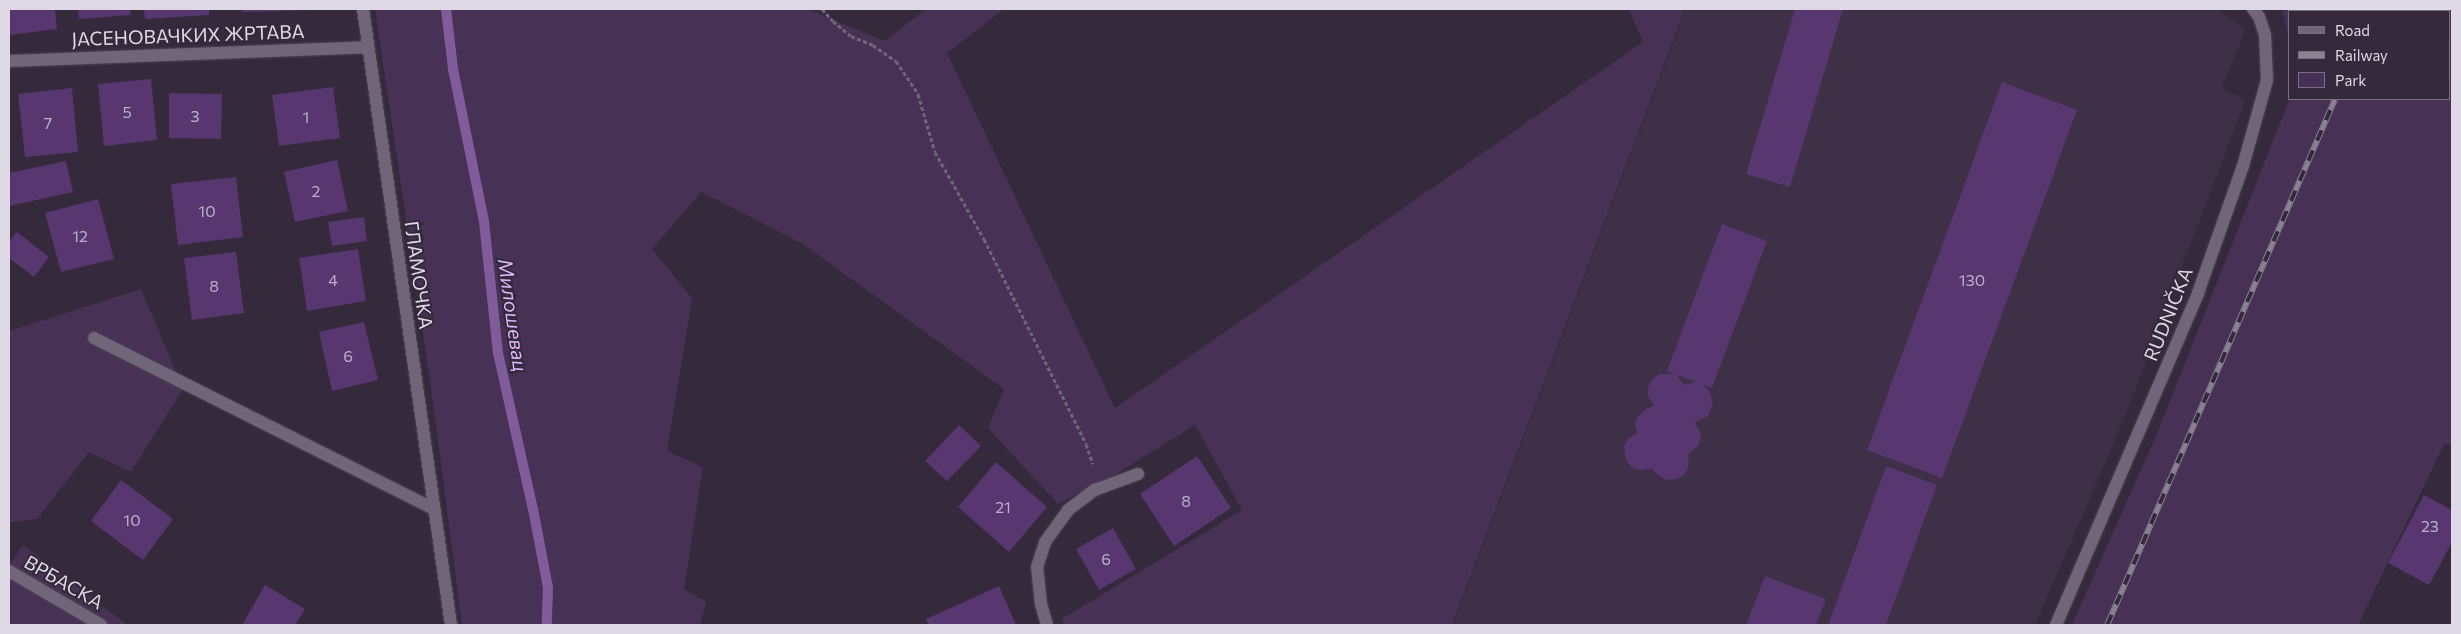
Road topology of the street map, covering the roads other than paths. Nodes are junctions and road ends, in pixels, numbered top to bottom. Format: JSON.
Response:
{"nodes":[{"id":1,"x":363,"y":9,"type":"edge"},
{"id":2,"x":2253,"y":9,"type":"edge"},
{"id":3,"x":368,"y":46,"type":"junction"},
{"id":4,"x":9,"y":62,"type":"edge"},
{"id":5,"x":94,"y":338,"type":"dead end"},
{"id":6,"x":1138,"y":474,"type":"dead end"},
{"id":7,"x":434,"y":509,"type":"junction"},
{"id":8,"x":9,"y":572,"type":"edge"},
{"id":9,"x":101,"y":625,"type":"edge"},
{"id":10,"x":451,"y":625,"type":"edge"},
{"id":11,"x":1047,"y":625,"type":"edge"},
{"id":12,"x":2056,"y":625,"type":"edge"}],
"edges":[{"from":1,"to":3,"type":"street","name":"ГЛАМОЧКА"},
{"from":2,"to":12,"type":"street","name":"RUDNIČKA"},
{"from":3,"to":4,"type":"street","name":"ЈАСЕНОВАЧКИХ ЖРТАВА"},
{"from":3,"to":7,"type":"street","name":"ГЛАМОЧКА"},
{"from":5,"to":7,"type":"street"},
{"from":6,"to":11,"type":"street"},
{"from":7,"to":10,"type":"street","name":"ГЛАМОЧКА"},
{"from":8,"to":9,"type":"street","name":"ВРБАСКА"}]}
